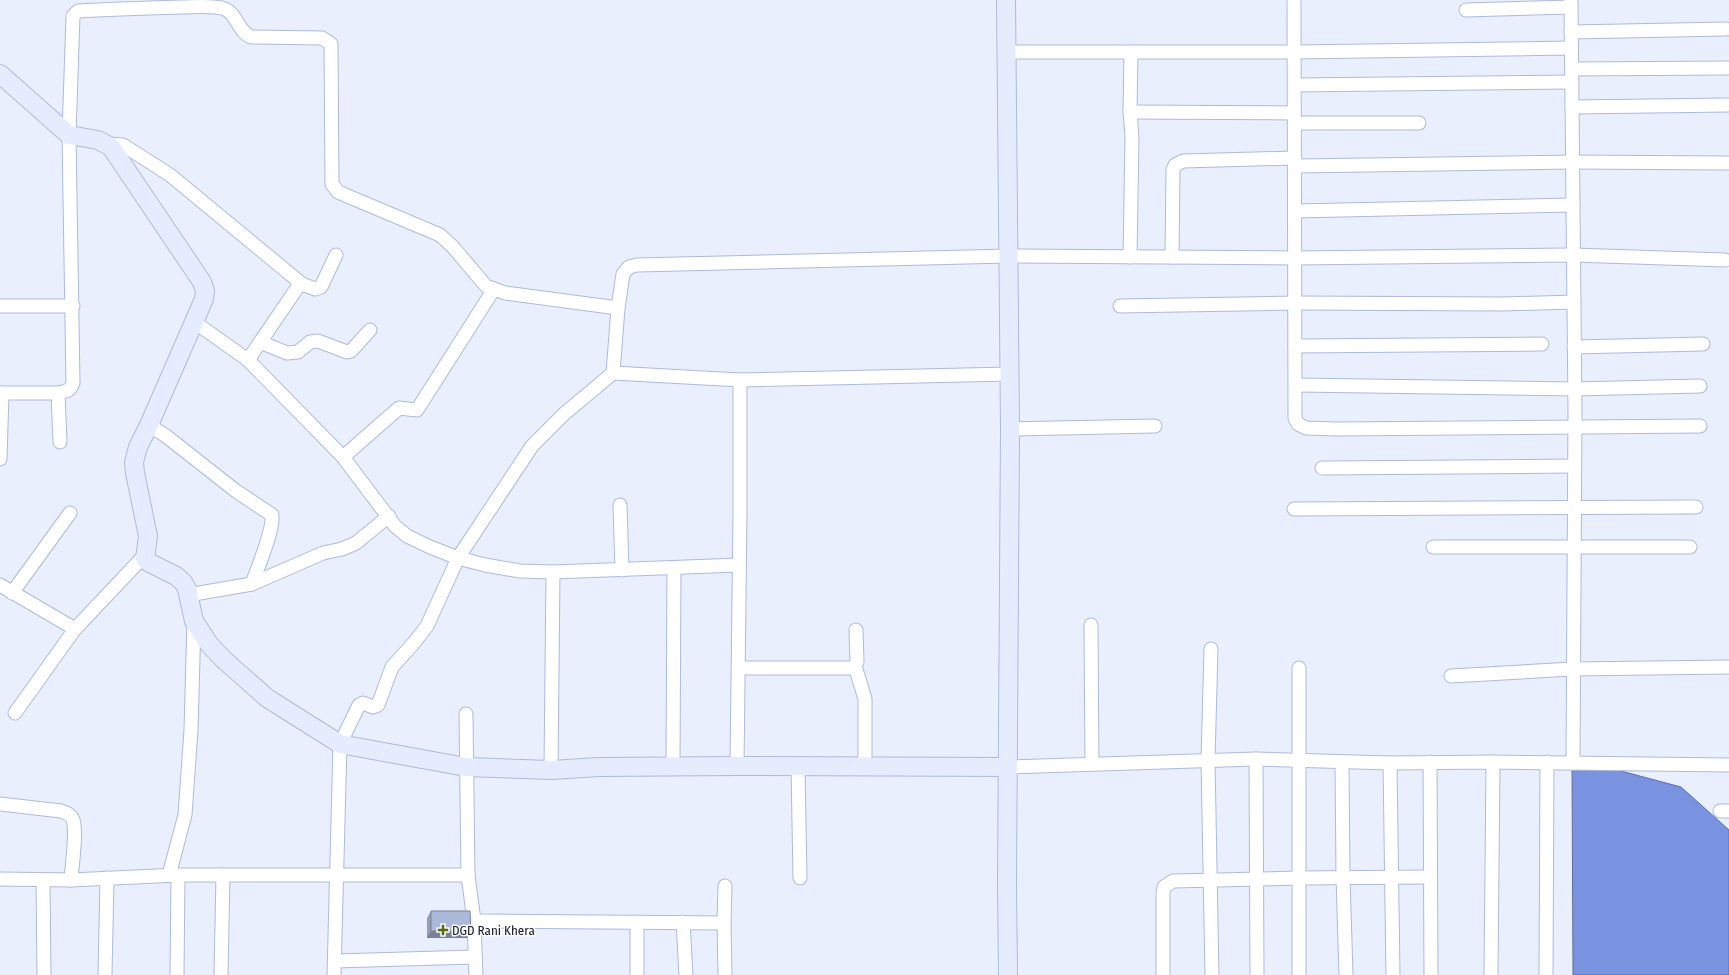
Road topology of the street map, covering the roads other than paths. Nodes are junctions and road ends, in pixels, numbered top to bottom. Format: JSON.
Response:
{"nodes":[{"id":1,"x":1006,"y":0,"type":"edge"},
{"id":2,"x":1294,"y":0,"type":"edge"},
{"id":3,"x":199,"y":4,"type":"edge"},
{"id":4,"x":1571,"y":4,"type":"edge"},
{"id":5,"x":1466,"y":10,"type":"dead end"},
{"id":6,"x":1726,"y":29,"type":"dead end"},
{"id":7,"x":1571,"y":32,"type":"junction"},
{"id":8,"x":1572,"y":48,"type":"junction"},
{"id":9,"x":1006,"y":52,"type":"junction"},
{"id":10,"x":1131,"y":52,"type":"junction"},
{"id":11,"x":1294,"y":52,"type":"junction"},
{"id":12,"x":1729,"y":68,"type":"edge"},
{"id":13,"x":0,"y":74,"type":"edge"},
{"id":14,"x":1572,"y":75,"type":"junction"},
{"id":15,"x":1295,"y":85,"type":"junction"},
{"id":16,"x":1729,"y":105,"type":"edge"},
{"id":17,"x":1572,"y":107,"type":"junction"},
{"id":18,"x":1130,"y":112,"type":"junction"},
{"id":19,"x":1295,"y":118,"type":"junction"},
{"id":20,"x":1419,"y":123,"type":"dead end"},
{"id":21,"x":69,"y":135,"type":"junction"},
{"id":22,"x":107,"y":144,"type":"junction"},
{"id":23,"x":1295,"y":162,"type":"junction"},
{"id":24,"x":1572,"y":162,"type":"junction"},
{"id":25,"x":1728,"y":163,"type":"dead end"},
{"id":26,"x":1573,"y":205,"type":"junction"},
{"id":27,"x":1296,"y":211,"type":"junction"},
{"id":28,"x":336,"y":255,"type":"dead end"},
{"id":29,"x":1573,"y":255,"type":"junction"},
{"id":30,"x":1008,"y":256,"type":"junction"},
{"id":31,"x":1130,"y":257,"type":"junction"},
{"id":32,"x":1172,"y":257,"type":"junction"},
{"id":33,"x":1295,"y":258,"type":"junction"},
{"id":34,"x":1725,"y":260,"type":"dead end"},
{"id":35,"x":302,"y":284,"type":"junction"},
{"id":36,"x":494,"y":290,"type":"junction"},
{"id":37,"x":1574,"y":302,"type":"junction"},
{"id":38,"x":1295,"y":303,"type":"junction"},
{"id":39,"x":0,"y":306,"type":"edge"},
{"id":40,"x":73,"y":306,"type":"junction"},
{"id":41,"x":1120,"y":306,"type":"dead end"},
{"id":42,"x":618,"y":308,"type":"junction"},
{"id":43,"x":193,"y":321,"type":"junction"},
{"id":44,"x":370,"y":330,"type":"dead end"},
{"id":45,"x":260,"y":342,"type":"junction"},
{"id":46,"x":1542,"y":344,"type":"dead end"},
{"id":47,"x":1703,"y":344,"type":"dead end"},
{"id":48,"x":1295,"y":346,"type":"junction"},
{"id":49,"x":1574,"y":347,"type":"junction"},
{"id":50,"x":248,"y":360,"type":"junction"},
{"id":51,"x":613,"y":373,"type":"junction"},
{"id":52,"x":1010,"y":374,"type":"junction"},
{"id":53,"x":740,"y":380,"type":"junction"},
{"id":54,"x":1296,"y":385,"type":"junction"},
{"id":55,"x":1700,"y":386,"type":"dead end"},
{"id":56,"x":1574,"y":389,"type":"junction"},
{"id":57,"x":1,"y":393,"type":"edge"},
{"id":58,"x":58,"y":393,"type":"junction"},
{"id":59,"x":149,"y":425,"type":"junction"},
{"id":60,"x":1155,"y":426,"type":"dead end"},
{"id":61,"x":1575,"y":426,"type":"junction"},
{"id":62,"x":1700,"y":426,"type":"dead end"},
{"id":63,"x":1010,"y":430,"type":"junction"},
{"id":64,"x":60,"y":442,"type":"dead end"},
{"id":65,"x":344,"y":457,"type":"junction"},
{"id":66,"x":0,"y":459,"type":"edge"},
{"id":67,"x":1574,"y":466,"type":"junction"},
{"id":68,"x":1322,"y":468,"type":"dead end"},
{"id":69,"x":620,"y":505,"type":"dead end"},
{"id":70,"x":1574,"y":507,"type":"junction"},
{"id":71,"x":1696,"y":507,"type":"dead end"},
{"id":72,"x":1294,"y":509,"type":"dead end"},
{"id":73,"x":70,"y":513,"type":"dead end"},
{"id":74,"x":389,"y":516,"type":"junction"},
{"id":75,"x":1574,"y":546,"type":"junction"},
{"id":76,"x":1433,"y":547,"type":"dead end"},
{"id":77,"x":1690,"y":547,"type":"dead end"},
{"id":78,"x":145,"y":555,"type":"junction"},
{"id":79,"x":458,"y":558,"type":"junction"},
{"id":80,"x":739,"y":565,"type":"junction"},
{"id":81,"x":674,"y":568,"type":"junction"},
{"id":82,"x":622,"y":570,"type":"junction"},
{"id":83,"x":554,"y":572,"type":"junction"},
{"id":84,"x":252,"y":584,"type":"junction"},
{"id":85,"x":0,"y":585,"type":"edge"},
{"id":86,"x":12,"y":593,"type":"junction"},
{"id":87,"x":188,"y":595,"type":"junction"},
{"id":88,"x":194,"y":622,"type":"junction"},
{"id":89,"x":1090,"y":625,"type":"dead end"},
{"id":90,"x":74,"y":629,"type":"junction"},
{"id":91,"x":856,"y":630,"type":"dead end"},
{"id":92,"x":1211,"y":649,"type":"dead end"},
{"id":93,"x":855,"y":666,"type":"junction"},
{"id":94,"x":1729,"y":667,"type":"edge"},
{"id":95,"x":739,"y":668,"type":"junction"},
{"id":96,"x":1299,"y":668,"type":"dead end"},
{"id":97,"x":1572,"y":669,"type":"junction"},
{"id":98,"x":1452,"y":676,"type":"dead end"},
{"id":99,"x":15,"y":713,"type":"dead end"},
{"id":100,"x":466,"y":714,"type":"dead end"},
{"id":101,"x":340,"y":744,"type":"junction"},
{"id":102,"x":1256,"y":759,"type":"junction"},
{"id":103,"x":1208,"y":760,"type":"junction"},
{"id":104,"x":1299,"y":761,"type":"junction"},
{"id":105,"x":1430,"y":762,"type":"junction"},
{"id":106,"x":1493,"y":762,"type":"junction"},
{"id":107,"x":1547,"y":762,"type":"junction"},
{"id":108,"x":1342,"y":763,"type":"junction"},
{"id":109,"x":1390,"y":763,"type":"junction"},
{"id":110,"x":1573,"y":763,"type":"junction"},
{"id":111,"x":1092,"y":764,"type":"junction"},
{"id":112,"x":1729,"y":765,"type":"edge"},
{"id":113,"x":737,"y":766,"type":"junction"},
{"id":114,"x":466,"y":767,"type":"junction"},
{"id":115,"x":674,"y":767,"type":"junction"},
{"id":116,"x":798,"y":767,"type":"junction"},
{"id":117,"x":865,"y":767,"type":"junction"},
{"id":118,"x":1008,"y":767,"type":"junction"},
{"id":119,"x":551,"y":770,"type":"junction"},
{"id":120,"x":0,"y":804,"type":"edge"},
{"id":121,"x":173,"y":875,"type":"junction"},
{"id":122,"x":223,"y":875,"type":"junction"},
{"id":123,"x":336,"y":875,"type":"junction"},
{"id":124,"x":468,"y":875,"type":"junction"},
{"id":125,"x":1343,"y":877,"type":"junction"},
{"id":126,"x":1430,"y":877,"type":"junction"},
{"id":127,"x":107,"y":878,"type":"junction"},
{"id":128,"x":800,"y":878,"type":"dead end"},
{"id":129,"x":1257,"y":878,"type":"junction"},
{"id":130,"x":1299,"y":878,"type":"junction"},
{"id":131,"x":1392,"y":878,"type":"junction"},
{"id":132,"x":0,"y":879,"type":"edge"},
{"id":133,"x":43,"y":880,"type":"junction"},
{"id":134,"x":71,"y":880,"type":"junction"},
{"id":135,"x":1210,"y":881,"type":"junction"},
{"id":136,"x":725,"y":886,"type":"dead end"},
{"id":137,"x":474,"y":921,"type":"junction"},
{"id":138,"x":636,"y":922,"type":"junction"},
{"id":139,"x":683,"y":922,"type":"junction"},
{"id":140,"x":724,"y":923,"type":"junction"},
{"id":141,"x":474,"y":957,"type":"junction"},
{"id":142,"x":335,"y":961,"type":"junction"},
{"id":143,"x":44,"y":975,"type":"edge"},
{"id":144,"x":105,"y":975,"type":"edge"},
{"id":145,"x":177,"y":975,"type":"edge"},
{"id":146,"x":221,"y":975,"type":"edge"},
{"id":147,"x":334,"y":975,"type":"edge"},
{"id":148,"x":476,"y":975,"type":"edge"},
{"id":149,"x":637,"y":975,"type":"edge"},
{"id":150,"x":686,"y":975,"type":"edge"},
{"id":151,"x":725,"y":975,"type":"edge"},
{"id":152,"x":1008,"y":975,"type":"edge"},
{"id":153,"x":1163,"y":975,"type":"edge"},
{"id":154,"x":1212,"y":975,"type":"edge"},
{"id":155,"x":1257,"y":975,"type":"edge"},
{"id":156,"x":1299,"y":975,"type":"edge"},
{"id":157,"x":1346,"y":975,"type":"edge"},
{"id":158,"x":1393,"y":975,"type":"edge"},
{"id":159,"x":1431,"y":975,"type":"edge"},
{"id":160,"x":1491,"y":975,"type":"edge"},
{"id":161,"x":1546,"y":975,"type":"edge"}],
"edges":[{"from":1,"to":9,"type":"street"},
{"from":2,"to":11,"type":"street"},
{"from":3,"to":21,"type":"street"},
{"from":3,"to":36,"type":"street"},
{"from":4,"to":5,"type":"street"},
{"from":4,"to":7,"type":"street"},
{"from":6,"to":7,"type":"street"},
{"from":7,"to":8,"type":"street"},
{"from":8,"to":11,"type":"street"},
{"from":8,"to":14,"type":"street"},
{"from":9,"to":10,"type":"street"},
{"from":9,"to":30,"type":"street"},
{"from":10,"to":11,"type":"street"},
{"from":10,"to":18,"type":"street"},
{"from":11,"to":15,"type":"street"},
{"from":12,"to":14,"type":"street"},
{"from":13,"to":21,"type":"street"},
{"from":14,"to":15,"type":"street"},
{"from":14,"to":17,"type":"street"},
{"from":15,"to":19,"type":"street"},
{"from":16,"to":17,"type":"street"},
{"from":17,"to":24,"type":"street"},
{"from":18,"to":19,"type":"street"},
{"from":18,"to":31,"type":"street"},
{"from":19,"to":20,"type":"street"},
{"from":19,"to":23,"type":"street"},
{"from":21,"to":22,"type":"street"},
{"from":21,"to":40,"type":"street"},
{"from":22,"to":35,"type":"street"},
{"from":22,"to":43,"type":"street"},
{"from":23,"to":24,"type":"street"},
{"from":23,"to":27,"type":"street"},
{"from":23,"to":32,"type":"street"},
{"from":24,"to":25,"type":"street"},
{"from":24,"to":26,"type":"street"},
{"from":26,"to":27,"type":"street"},
{"from":26,"to":29,"type":"street"},
{"from":27,"to":33,"type":"street"},
{"from":28,"to":35,"type":"street"},
{"from":29,"to":33,"type":"street"},
{"from":29,"to":34,"type":"street"},
{"from":29,"to":37,"type":"street"},
{"from":30,"to":31,"type":"street"},
{"from":30,"to":42,"type":"street"},
{"from":30,"to":52,"type":"street"},
{"from":31,"to":32,"type":"street"},
{"from":32,"to":33,"type":"street"},
{"from":33,"to":38,"type":"street"},
{"from":35,"to":45,"type":"street"},
{"from":36,"to":42,"type":"street"},
{"from":36,"to":65,"type":"street"},
{"from":37,"to":38,"type":"street"},
{"from":37,"to":49,"type":"street"},
{"from":38,"to":41,"type":"street"},
{"from":38,"to":48,"type":"street"},
{"from":39,"to":40,"type":"street"},
{"from":40,"to":58,"type":"street"},
{"from":42,"to":51,"type":"street"},
{"from":43,"to":50,"type":"street"},
{"from":43,"to":59,"type":"street"},
{"from":44,"to":45,"type":"street"},
{"from":45,"to":50,"type":"street"},
{"from":46,"to":48,"type":"street"},
{"from":47,"to":49,"type":"street"},
{"from":48,"to":54,"type":"street"},
{"from":49,"to":56,"type":"street"},
{"from":50,"to":65,"type":"street"},
{"from":51,"to":53,"type":"street"},
{"from":51,"to":79,"type":"street"},
{"from":52,"to":53,"type":"street"},
{"from":52,"to":63,"type":"street"},
{"from":53,"to":80,"type":"street"},
{"from":54,"to":56,"type":"street"},
{"from":54,"to":61,"type":"street"},
{"from":55,"to":56,"type":"street"},
{"from":56,"to":61,"type":"street"},
{"from":57,"to":58,"type":"street"},
{"from":57,"to":66,"type":"street"},
{"from":58,"to":64,"type":"street"},
{"from":59,"to":78,"type":"street"},
{"from":59,"to":84,"type":"street"},
{"from":60,"to":63,"type":"street"},
{"from":61,"to":62,"type":"street"},
{"from":61,"to":67,"type":"street"},
{"from":63,"to":118,"type":"street"},
{"from":65,"to":74,"type":"street"},
{"from":67,"to":68,"type":"street"},
{"from":67,"to":70,"type":"street"},
{"from":69,"to":82,"type":"street"},
{"from":70,"to":71,"type":"street"},
{"from":70,"to":72,"type":"street"},
{"from":70,"to":75,"type":"street"},
{"from":73,"to":86,"type":"street"},
{"from":74,"to":79,"type":"street"},
{"from":74,"to":84,"type":"street"},
{"from":75,"to":76,"type":"street"},
{"from":75,"to":77,"type":"street"},
{"from":75,"to":97,"type":"street"},
{"from":78,"to":87,"type":"street"},
{"from":78,"to":90,"type":"street"},
{"from":79,"to":83,"type":"street"},
{"from":79,"to":101,"type":"street"},
{"from":80,"to":81,"type":"street"},
{"from":80,"to":95,"type":"street"},
{"from":81,"to":82,"type":"street"},
{"from":81,"to":115,"type":"street"},
{"from":82,"to":83,"type":"street"},
{"from":83,"to":119,"type":"street"},
{"from":84,"to":87,"type":"street"},
{"from":85,"to":86,"type":"street"},
{"from":86,"to":90,"type":"street"},
{"from":87,"to":88,"type":"street"},
{"from":88,"to":101,"type":"street"},
{"from":88,"to":121,"type":"street"},
{"from":89,"to":111,"type":"street"},
{"from":90,"to":99,"type":"street"},
{"from":91,"to":93,"type":"street"},
{"from":92,"to":103,"type":"street"},
{"from":93,"to":95,"type":"street"},
{"from":93,"to":117,"type":"street"},
{"from":94,"to":97,"type":"street"},
{"from":95,"to":113,"type":"street"},
{"from":96,"to":104,"type":"street"},
{"from":97,"to":98,"type":"street"},
{"from":97,"to":110,"type":"street"},
{"from":100,"to":114,"type":"street"},
{"from":101,"to":114,"type":"street"},
{"from":101,"to":123,"type":"street"},
{"from":102,"to":103,"type":"street"},
{"from":102,"to":104,"type":"street"},
{"from":102,"to":129,"type":"street"},
{"from":103,"to":111,"type":"street"},
{"from":103,"to":135,"type":"street"},
{"from":104,"to":108,"type":"street"},
{"from":104,"to":130,"type":"street"},
{"from":105,"to":106,"type":"street"},
{"from":105,"to":109,"type":"street"},
{"from":105,"to":126,"type":"street"},
{"from":106,"to":107,"type":"street"},
{"from":106,"to":160,"type":"street"},
{"from":107,"to":110,"type":"street"},
{"from":107,"to":161,"type":"street"},
{"from":108,"to":109,"type":"street"},
{"from":108,"to":125,"type":"street"},
{"from":109,"to":131,"type":"street"},
{"from":110,"to":112,"type":"street"},
{"from":111,"to":118,"type":"street"},
{"from":113,"to":115,"type":"street"},
{"from":113,"to":116,"type":"street"},
{"from":114,"to":119,"type":"street"},
{"from":114,"to":124,"type":"street"},
{"from":115,"to":119,"type":"street"},
{"from":116,"to":117,"type":"street"},
{"from":116,"to":128,"type":"street"},
{"from":117,"to":118,"type":"street"},
{"from":118,"to":152,"type":"street"},
{"from":120,"to":134,"type":"street"},
{"from":121,"to":122,"type":"street"},
{"from":121,"to":127,"type":"street"},
{"from":121,"to":145,"type":"street"},
{"from":122,"to":123,"type":"street"},
{"from":122,"to":146,"type":"street"},
{"from":123,"to":124,"type":"street"},
{"from":123,"to":142,"type":"street"},
{"from":124,"to":137,"type":"street"},
{"from":125,"to":130,"type":"street"},
{"from":125,"to":131,"type":"street"},
{"from":125,"to":157,"type":"street"},
{"from":126,"to":131,"type":"street"},
{"from":126,"to":159,"type":"street"},
{"from":127,"to":134,"type":"street"},
{"from":127,"to":144,"type":"street"},
{"from":129,"to":130,"type":"street"},
{"from":129,"to":135,"type":"street"},
{"from":129,"to":155,"type":"street"},
{"from":130,"to":156,"type":"street"},
{"from":131,"to":158,"type":"street"},
{"from":132,"to":133,"type":"street"},
{"from":133,"to":134,"type":"street"},
{"from":133,"to":143,"type":"street"},
{"from":135,"to":153,"type":"street"},
{"from":135,"to":154,"type":"street"},
{"from":136,"to":140,"type":"street"},
{"from":137,"to":138,"type":"street"},
{"from":137,"to":141,"type":"street"},
{"from":138,"to":139,"type":"street"},
{"from":138,"to":149,"type":"street"},
{"from":139,"to":140,"type":"street"},
{"from":139,"to":150,"type":"street"},
{"from":140,"to":151,"type":"street"},
{"from":141,"to":142,"type":"street"},
{"from":141,"to":148,"type":"street"},
{"from":142,"to":147,"type":"street"}]}
